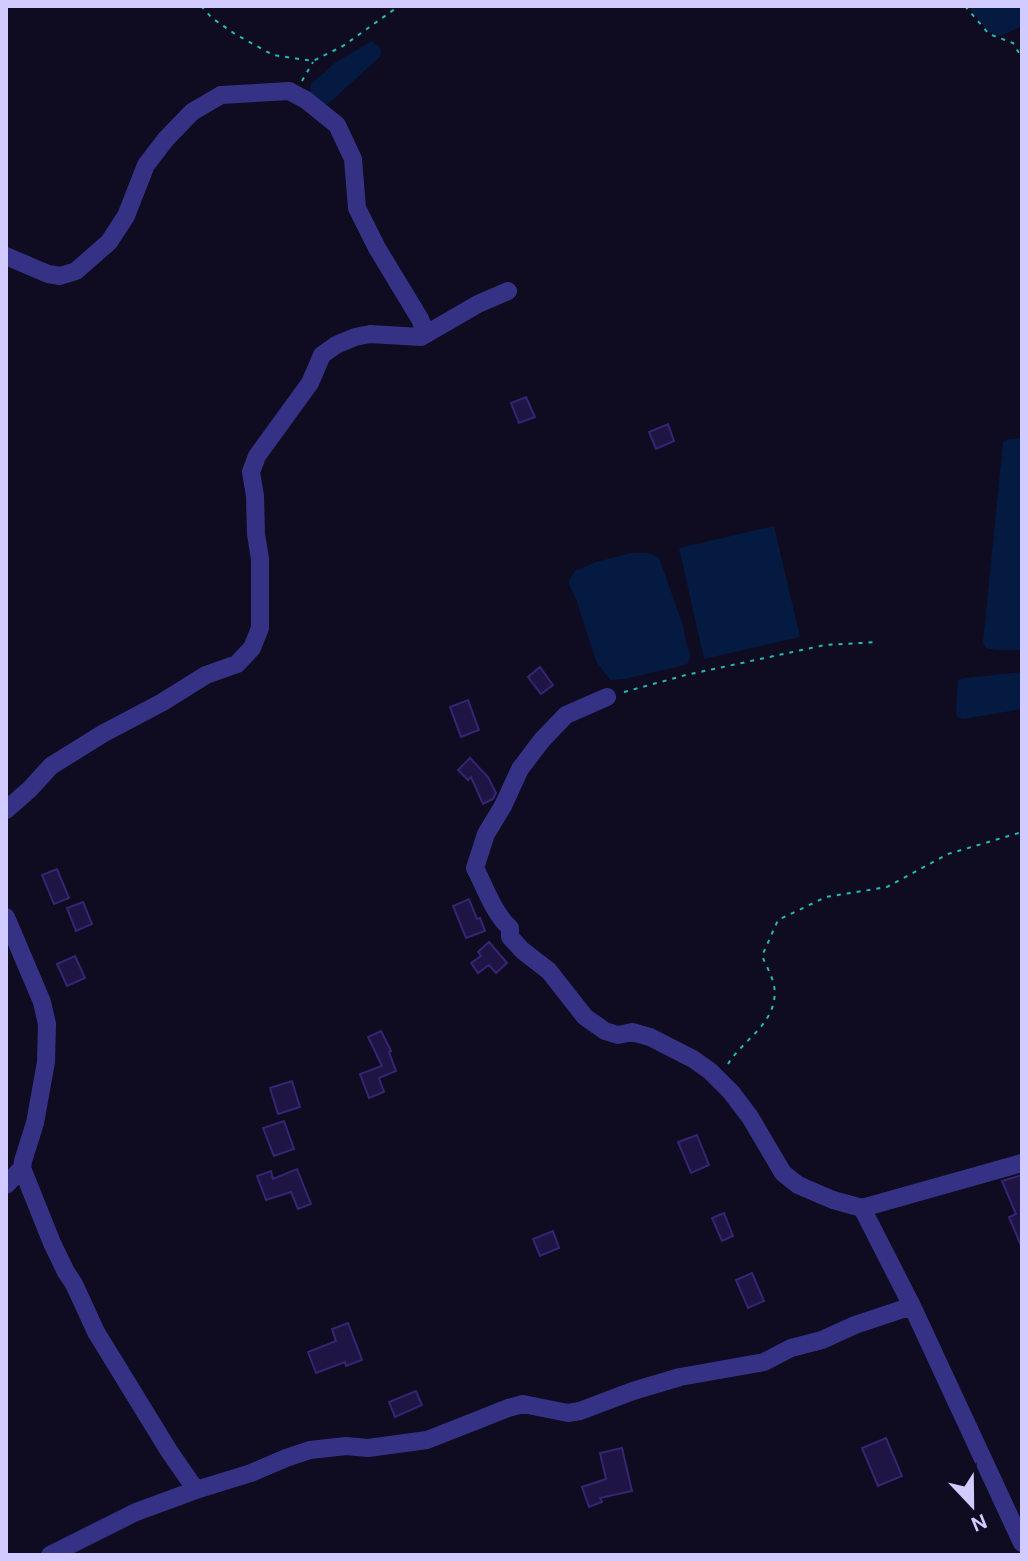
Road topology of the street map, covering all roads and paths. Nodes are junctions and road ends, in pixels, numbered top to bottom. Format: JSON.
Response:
{"nodes":[{"id":1,"x":201,"y":6,"type":"edge"},
{"id":2,"x":399,"y":6,"type":"edge"},
{"id":3,"x":965,"y":6,"type":"edge"},
{"id":4,"x":1022,"y":58,"type":"edge"},
{"id":5,"x":313,"y":61,"type":"junction"},
{"id":6,"x":289,"y":91,"type":"junction"},
{"id":7,"x":6,"y":256,"type":"edge"},
{"id":8,"x":508,"y":291,"type":"dead end"},
{"id":9,"x":426,"y":334,"type":"junction"},
{"id":10,"x":878,"y":642,"type":"dead end"},
{"id":11,"x":607,"y":697,"type":"joint"},
{"id":12,"x":6,"y":810,"type":"edge"},
{"id":13,"x":1022,"y":832,"type":"edge"},
{"id":14,"x":6,"y":917,"type":"edge"},
{"id":15,"x":719,"y":1079,"type":"junction"},
{"id":16,"x":1022,"y":1163,"type":"edge"},
{"id":17,"x":22,"y":1168,"type":"junction"},
{"id":18,"x":6,"y":1185,"type":"edge"},
{"id":19,"x":862,"y":1208,"type":"junction"},
{"id":20,"x":912,"y":1306,"type":"junction"},
{"id":21,"x":196,"y":1490,"type":"junction"},
{"id":22,"x":1022,"y":1543,"type":"edge"},
{"id":23,"x":50,"y":1555,"type":"edge"}],
"edges":[{"from":1,"to":5,"type":"path"},
{"from":2,"to":5,"type":"path"},
{"from":3,"to":4,"type":"path"},
{"from":5,"to":6,"type":"path"},
{"from":6,"to":7,"type":"street"},
{"from":6,"to":9,"type":"street"},
{"from":8,"to":9,"type":"street"},
{"from":9,"to":12,"type":"street"},
{"from":10,"to":11,"type":"path"},
{"from":11,"to":15,"type":"street"},
{"from":13,"to":15,"type":"path"},
{"from":14,"to":17,"type":"street"},
{"from":15,"to":19,"type":"street"},
{"from":16,"to":19,"type":"street"},
{"from":17,"to":18,"type":"street"},
{"from":17,"to":21,"type":"street"},
{"from":19,"to":20,"type":"street"},
{"from":20,"to":21,"type":"street"},
{"from":20,"to":22,"type":"street"},
{"from":21,"to":23,"type":"street"}]}
